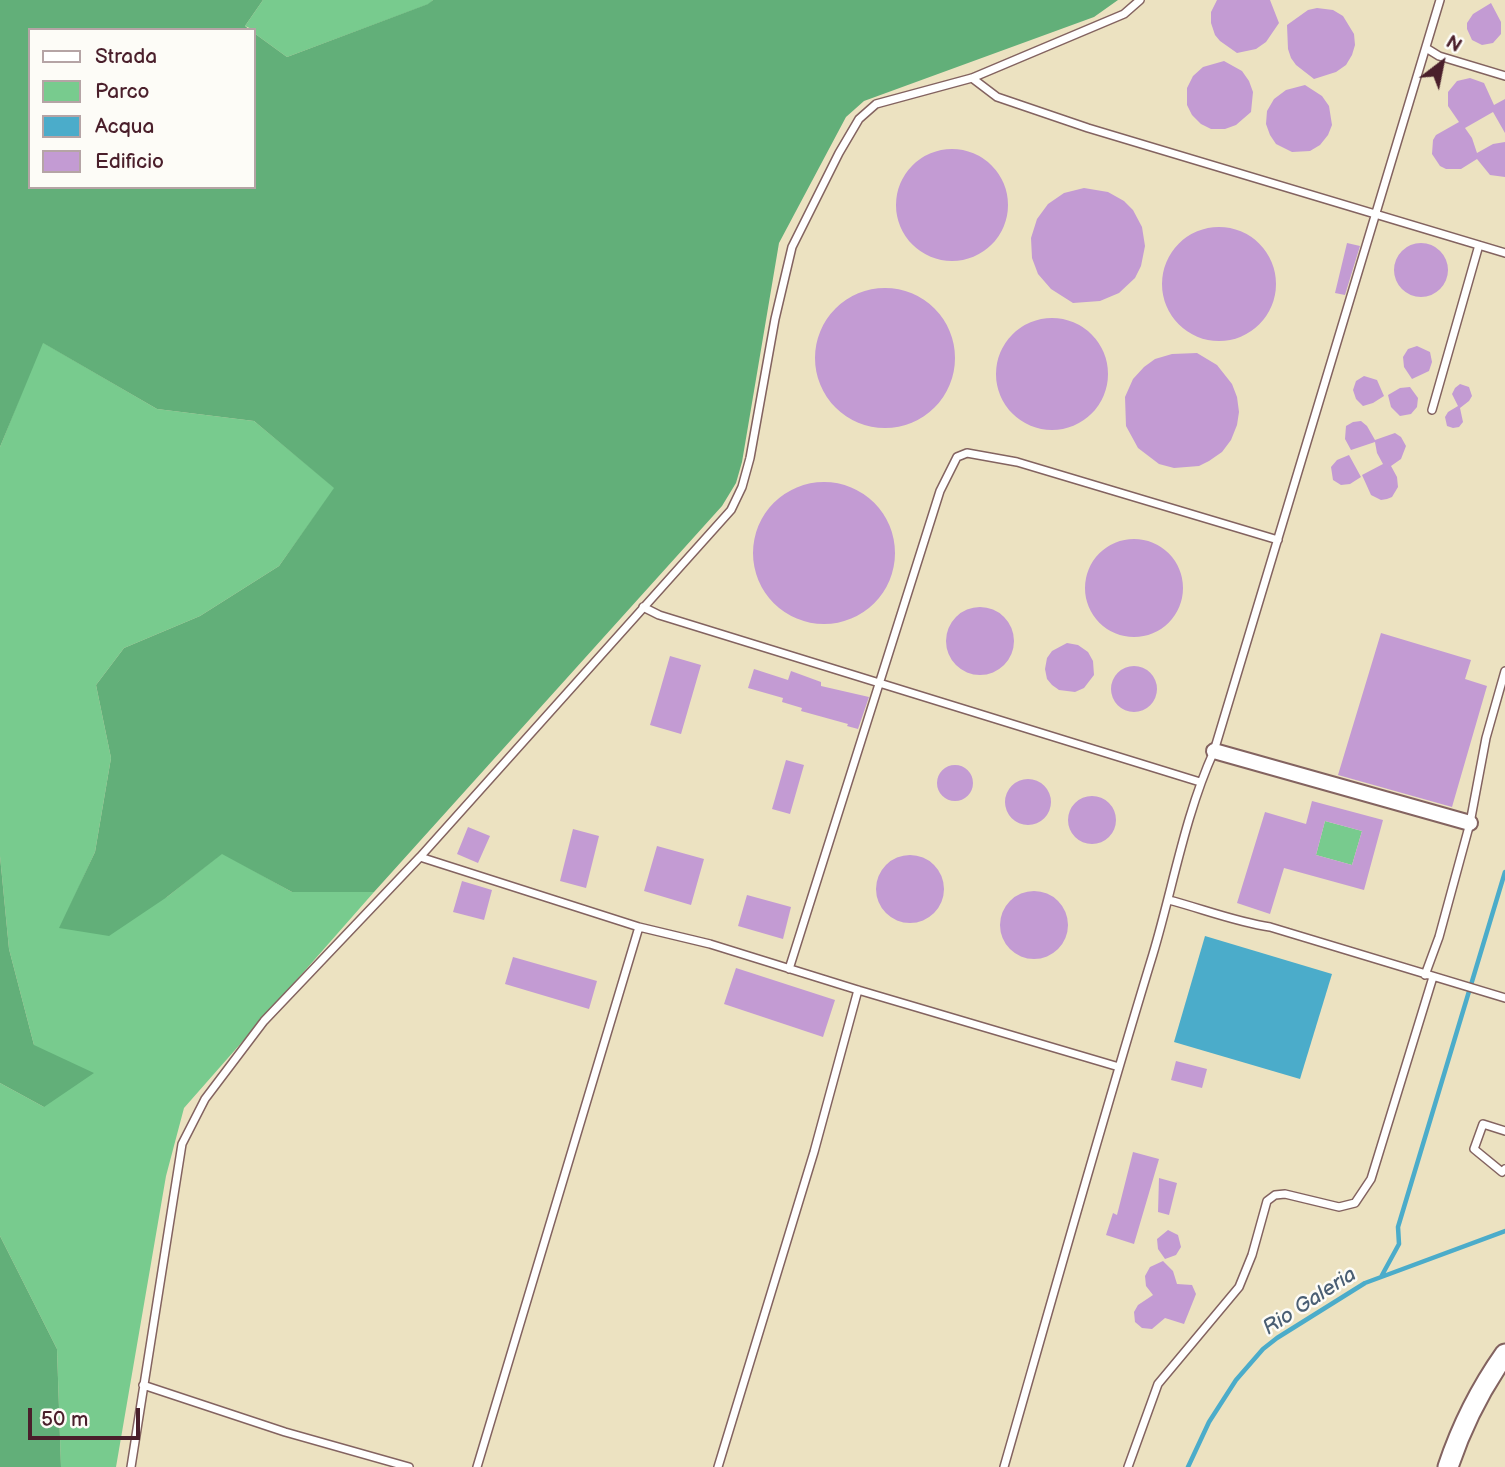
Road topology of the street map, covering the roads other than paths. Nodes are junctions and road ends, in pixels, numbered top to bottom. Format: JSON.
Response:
{"nodes":[{"id":1,"x":1140,"y":0,"type":"edge"},
{"id":2,"x":1440,"y":0,"type":"edge"},
{"id":3,"x":1426,"y":48,"type":"junction"},
{"id":4,"x":1505,"y":76,"type":"edge"},
{"id":5,"x":972,"y":78,"type":"junction"},
{"id":6,"x":1375,"y":213,"type":"junction"},
{"id":7,"x":1479,"y":245,"type":"junction"},
{"id":8,"x":1505,"y":253,"type":"edge"},
{"id":9,"x":1432,"y":410,"type":"dead end"},
{"id":10,"x":1278,"y":540,"type":"junction"},
{"id":11,"x":643,"y":607,"type":"junction"},
{"id":12,"x":1505,"y":671,"type":"edge"},
{"id":13,"x":880,"y":685,"type":"junction"},
{"id":14,"x":1214,"y":751,"type":"junction"},
{"id":15,"x":1200,"y":782,"type":"junction"},
{"id":16,"x":1469,"y":823,"type":"junction"},
{"id":17,"x":420,"y":857,"type":"junction"},
{"id":18,"x":1169,"y":900,"type":"junction"},
{"id":19,"x":639,"y":927,"type":"junction"},
{"id":20,"x":789,"y":969,"type":"junction"},
{"id":21,"x":1429,"y":976,"type":"junction"},
{"id":22,"x":858,"y":990,"type":"junction"},
{"id":23,"x":1505,"y":999,"type":"edge"},
{"id":24,"x":1119,"y":1067,"type":"junction"},
{"id":25,"x":1505,"y":1131,"type":"edge"},
{"id":26,"x":1505,"y":1169,"type":"edge"},
{"id":27,"x":1505,"y":1354,"type":"edge"},
{"id":28,"x":143,"y":1385,"type":"junction"},
{"id":29,"x":131,"y":1467,"type":"edge"},
{"id":30,"x":409,"y":1467,"type":"edge"},
{"id":31,"x":477,"y":1467,"type":"edge"},
{"id":32,"x":718,"y":1467,"type":"edge"},
{"id":33,"x":1004,"y":1467,"type":"edge"},
{"id":34,"x":1128,"y":1467,"type":"edge"},
{"id":35,"x":1448,"y":1467,"type":"edge"}],
"edges":[{"from":1,"to":5,"type":"lane"},
{"from":2,"to":3,"type":"lane"},
{"from":3,"to":4,"type":"lane"},
{"from":3,"to":6,"type":"lane"},
{"from":5,"to":6,"type":"lane"},
{"from":5,"to":11,"type":"lane"},
{"from":6,"to":7,"type":"lane"},
{"from":6,"to":10,"type":"lane"},
{"from":7,"to":8,"type":"lane"},
{"from":7,"to":9,"type":"lane"},
{"from":10,"to":13,"type":"lane"},
{"from":10,"to":14,"type":"lane"},
{"from":11,"to":13,"type":"lane"},
{"from":11,"to":17,"type":"lane"},
{"from":12,"to":16,"type":"lane"},
{"from":13,"to":15,"type":"lane"},
{"from":13,"to":20,"type":"lane"},
{"from":14,"to":15,"type":"lane"},
{"from":14,"to":16,"type":"street"},
{"from":15,"to":18,"type":"lane"},
{"from":16,"to":21,"type":"lane"},
{"from":17,"to":19,"type":"lane"},
{"from":17,"to":28,"type":"lane"},
{"from":18,"to":21,"type":"lane"},
{"from":18,"to":24,"type":"lane"},
{"from":19,"to":20,"type":"lane"},
{"from":19,"to":31,"type":"lane"},
{"from":20,"to":22,"type":"lane"},
{"from":21,"to":23,"type":"lane"},
{"from":21,"to":34,"type":"lane"},
{"from":22,"to":24,"type":"lane"},
{"from":22,"to":32,"type":"lane"},
{"from":24,"to":33,"type":"lane"},
{"from":25,"to":26,"type":"lane"},
{"from":27,"to":35,"type":"main road"},
{"from":28,"to":29,"type":"lane"},
{"from":28,"to":30,"type":"lane"}]}
